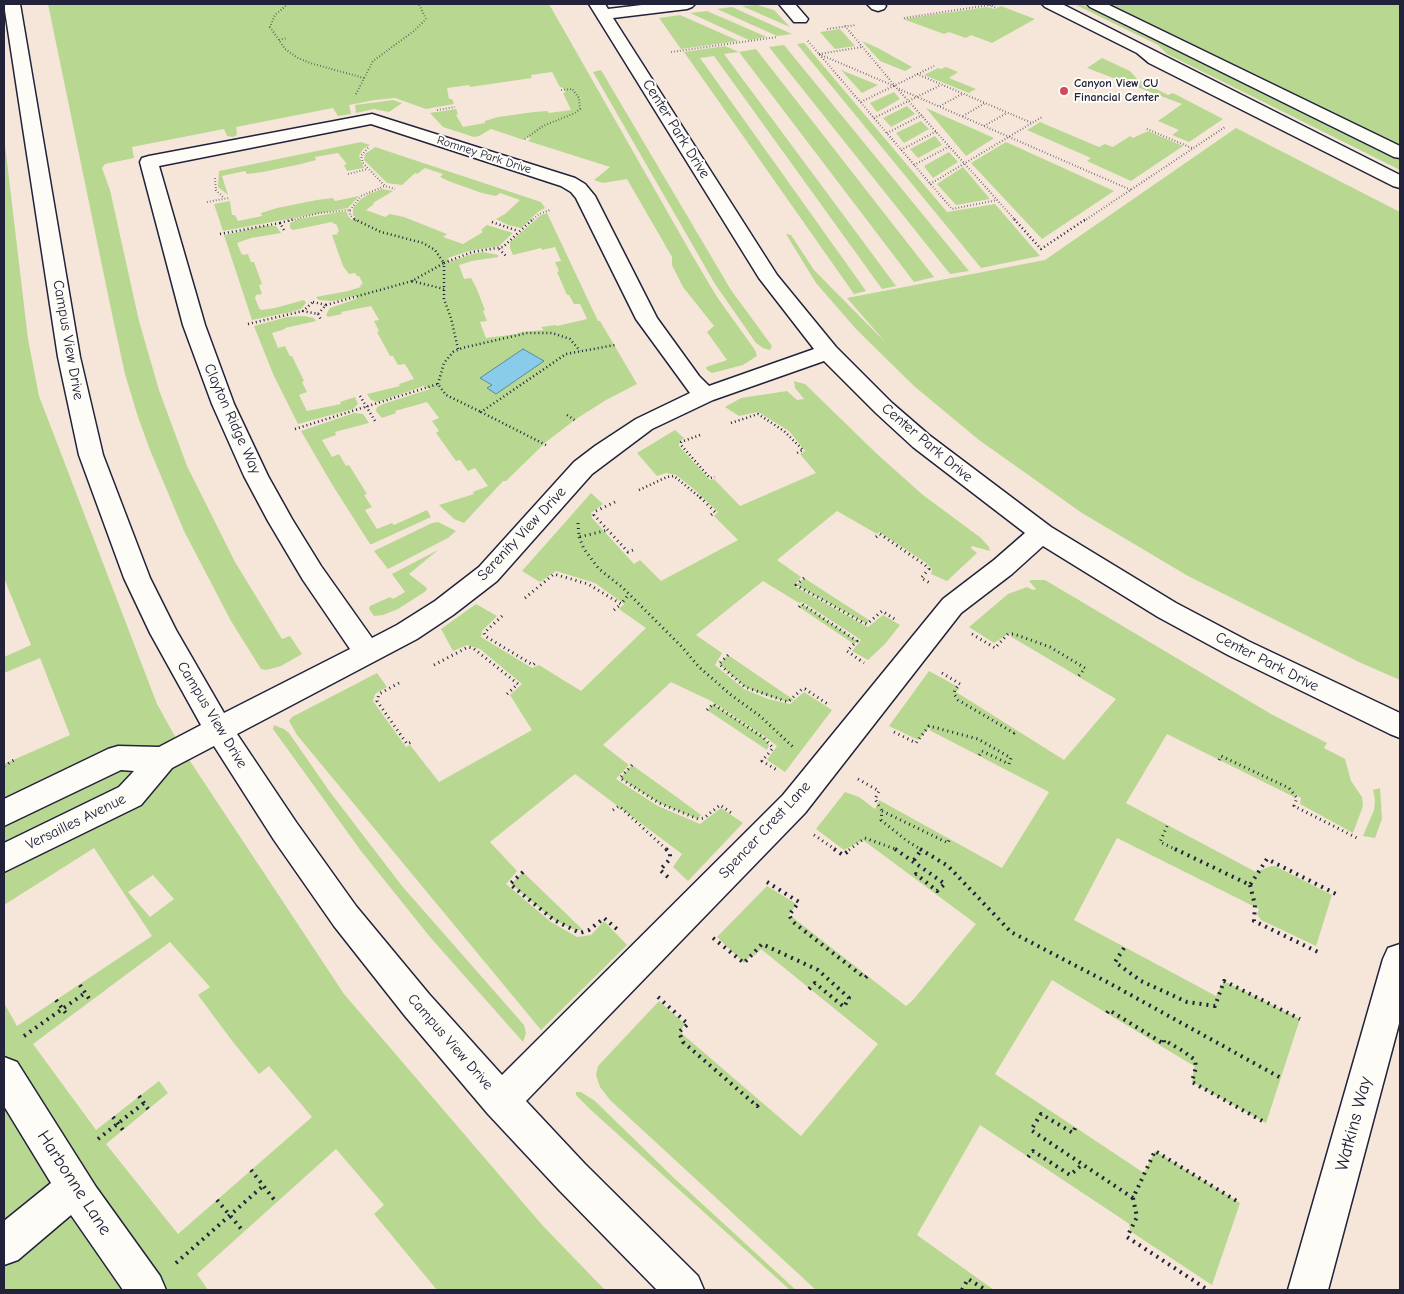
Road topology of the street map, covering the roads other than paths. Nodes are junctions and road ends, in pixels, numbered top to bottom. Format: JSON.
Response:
{"nodes":[{"id":1,"x":12,"y":4,"type":"edge"},
{"id":2,"x":687,"y":4,"type":"edge"},
{"id":3,"x":787,"y":4,"type":"edge"},
{"id":4,"x":1050,"y":4,"type":"edge"},
{"id":5,"x":1095,"y":4,"type":"edge"},
{"id":6,"x":4,"y":5,"type":"edge"},
{"id":7,"x":600,"y":9,"type":"edge"},
{"id":8,"x":800,"y":19,"type":"dead end"},
{"id":9,"x":1400,"y":152,"type":"edge"},
{"id":10,"x":149,"y":162,"type":"joint"},
{"id":11,"x":1400,"y":182,"type":"edge"},
{"id":12,"x":828,"y":352,"type":"junction"},
{"id":13,"x":705,"y":396,"type":"junction"},
{"id":14,"x":1042,"y":532,"type":"junction"},
{"id":15,"x":367,"y":652,"type":"junction"},
{"id":16,"x":1400,"y":726,"type":"edge"},
{"id":17,"x":219,"y":730,"type":"junction"},
{"id":18,"x":162,"y":759,"type":"junction"},
{"id":19,"x":39,"y":796,"type":"junction"},
{"id":20,"x":4,"y":813,"type":"edge"},
{"id":21,"x":56,"y":833,"type":"junction"},
{"id":22,"x":4,"y":858,"type":"edge"},
{"id":23,"x":1400,"y":958,"type":"edge"},
{"id":24,"x":4,"y":1074,"type":"edge"},
{"id":25,"x":501,"y":1101,"type":"junction"},
{"id":26,"x":76,"y":1187,"type":"junction"},
{"id":27,"x":4,"y":1246,"type":"edge"},
{"id":28,"x":145,"y":1290,"type":"edge"},
{"id":29,"x":684,"y":1290,"type":"edge"},
{"id":30,"x":1308,"y":1290,"type":"edge"}],
"edges":[{"from":1,"to":6,"type":"street"},
{"from":1,"to":17,"type":"street","name":"Campus View Drive"},
{"from":2,"to":7,"type":"street"},
{"from":3,"to":8,"type":"street"},
{"from":4,"to":11,"type":"street"},
{"from":5,"to":9,"type":"street"},
{"from":7,"to":12,"type":"street","name":"Center Park Drive"},
{"from":10,"to":13,"type":"street","name":"Romney Park Drive"},
{"from":10,"to":15,"type":"street","name":"Clayton Ridge Way"},
{"from":12,"to":13,"type":"street","name":"Serenity View Drive"},
{"from":12,"to":14,"type":"street","name":"Center Park Drive"},
{"from":13,"to":15,"type":"street","name":"Serenity View Drive"},
{"from":14,"to":16,"type":"street","name":"Center Park Drive"},
{"from":14,"to":25,"type":"street","name":"Spencer Crest Lane"},
{"from":15,"to":17,"type":"street","name":"Serenity View Drive"},
{"from":17,"to":18,"type":"street","name":"Versailles Avenue"},
{"from":17,"to":25,"type":"street","name":"Campus View Drive"},
{"from":18,"to":19,"type":"street","name":"Versailles Avenue"},
{"from":18,"to":21,"type":"street","name":"Versailles Avenue"},
{"from":19,"to":20,"type":"street","name":"Versailles Avenue"},
{"from":19,"to":21,"type":"street"},
{"from":21,"to":22,"type":"street","name":"Versailles Avenue"},
{"from":23,"to":30,"type":"street","name":"Watkins Way"},
{"from":24,"to":26,"type":"street","name":"Harbonne Lane"},
{"from":25,"to":29,"type":"street","name":"Campus View Drive"},
{"from":26,"to":27,"type":"street"},
{"from":26,"to":28,"type":"street","name":"Harbonne Lane"}]}
